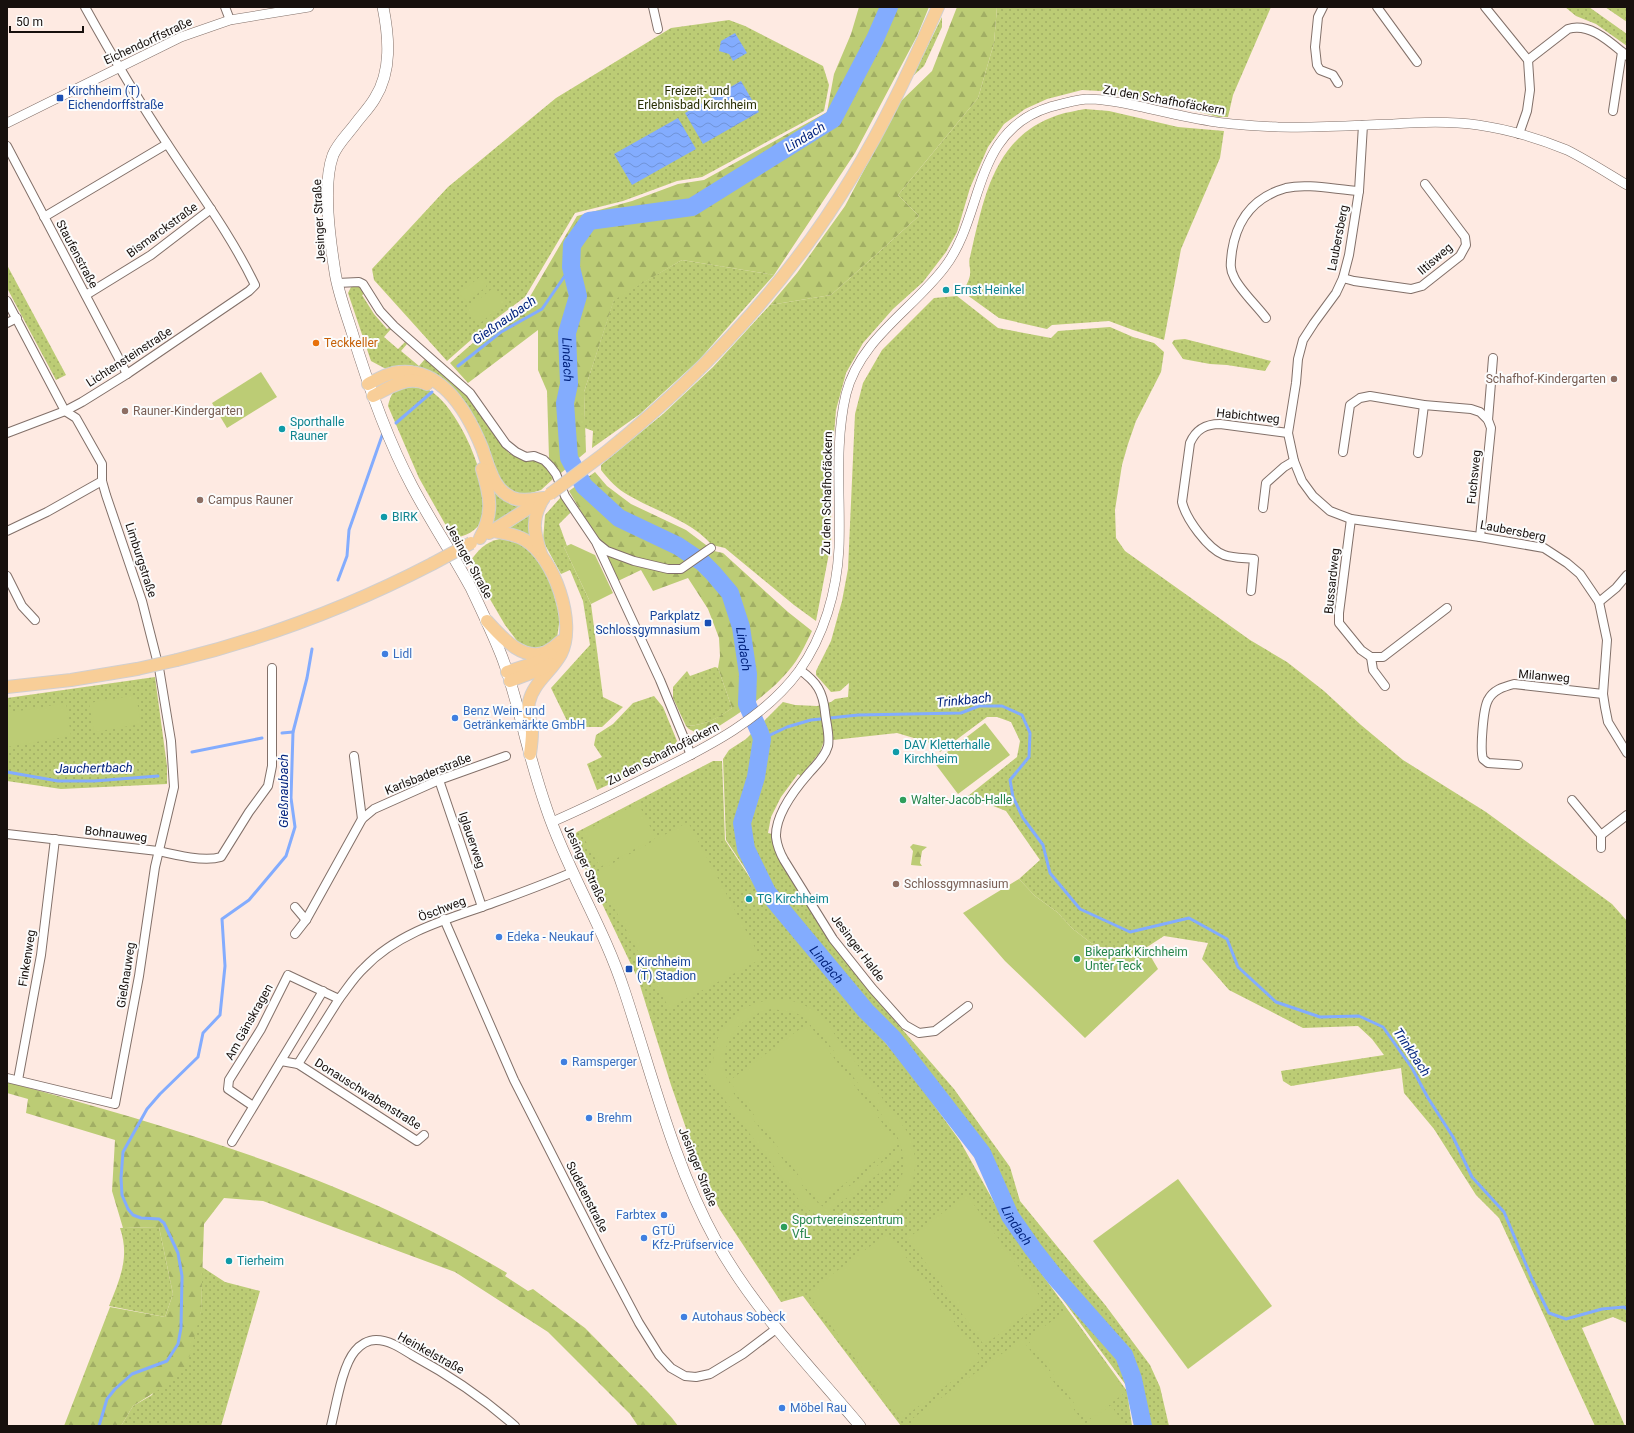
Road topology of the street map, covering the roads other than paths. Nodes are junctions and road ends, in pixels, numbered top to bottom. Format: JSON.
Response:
{"nodes":[{"id":1,"x":85,"y":7,"type":"edge"},
{"id":2,"x":225,"y":7,"type":"edge"},
{"id":3,"x":309,"y":7,"type":"edge"},
{"id":4,"x":383,"y":7,"type":"edge"},
{"id":5,"x":653,"y":7,"type":"edge"},
{"id":6,"x":938,"y":7,"type":"edge"},
{"id":7,"x":1323,"y":7,"type":"edge"},
{"id":8,"x":1377,"y":7,"type":"edge"},
{"id":9,"x":1485,"y":7,"type":"edge"},
{"id":10,"x":230,"y":20,"type":"junction"},
{"id":11,"x":658,"y":30,"type":"dead end"},
{"id":12,"x":1624,"y":54,"type":"edge"},
{"id":13,"x":1528,"y":60,"type":"junction"},
{"id":14,"x":1417,"y":62,"type":"dead end"},
{"id":15,"x":118,"y":67,"type":"junction"},
{"id":16,"x":1338,"y":84,"type":"dead end"},
{"id":17,"x":1613,"y":110,"type":"dead end"},
{"id":18,"x":7,"y":123,"type":"edge"},
{"id":19,"x":1363,"y":125,"type":"junction"},
{"id":20,"x":1519,"y":134,"type":"junction"},
{"id":21,"x":167,"y":144,"type":"junction"},
{"id":22,"x":7,"y":146,"type":"edge"},
{"id":23,"x":1424,"y":184,"type":"dead end"},
{"id":24,"x":1627,"y":185,"type":"edge"},
{"id":25,"x":1359,"y":191,"type":"junction"},
{"id":26,"x":211,"y":209,"type":"junction"},
{"id":27,"x":44,"y":217,"type":"junction"},
{"id":28,"x":1343,"y":278,"type":"junction"},
{"id":29,"x":337,"y":283,"type":"junction"},
{"id":30,"x":255,"y":285,"type":"joint"},
{"id":31,"x":86,"y":295,"type":"junction"},
{"id":32,"x":7,"y":301,"type":"edge"},
{"id":33,"x":17,"y":318,"type":"junction"},
{"id":34,"x":1266,"y":318,"type":"dead end"},
{"id":35,"x":7,"y":323,"type":"edge"},
{"id":36,"x":1493,"y":358,"type":"dead end"},
{"id":37,"x":127,"y":374,"type":"junction"},
{"id":38,"x":368,"y":384,"type":"junction"},
{"id":39,"x":372,"y":396,"type":"junction"},
{"id":40,"x":1424,"y":405,"type":"junction"},
{"id":41,"x":64,"y":411,"type":"junction"},
{"id":42,"x":1488,"y":420,"type":"junction"},
{"id":43,"x":1288,"y":433,"type":"junction"},
{"id":44,"x":7,"y":434,"type":"edge"},
{"id":45,"x":1343,"y":452,"type":"dead end"},
{"id":46,"x":1418,"y":453,"type":"dead end"},
{"id":47,"x":1294,"y":461,"type":"junction"},
{"id":48,"x":102,"y":481,"type":"junction"},
{"id":49,"x":547,"y":496,"type":"junction"},
{"id":50,"x":1263,"y":508,"type":"dead end"},
{"id":51,"x":1351,"y":519,"type":"junction"},
{"id":52,"x":7,"y":531,"type":"edge"},
{"id":53,"x":492,"y":531,"type":"junction"},
{"id":54,"x":1480,"y":537,"type":"junction"},
{"id":55,"x":475,"y":540,"type":"junction"},
{"id":56,"x":596,"y":542,"type":"junction"},
{"id":57,"x":708,"y":549,"type":"dead end"},
{"id":58,"x":542,"y":555,"type":"junction"},
{"id":59,"x":1627,"y":575,"type":"edge"},
{"id":60,"x":7,"y":576,"type":"edge"},
{"id":61,"x":1250,"y":591,"type":"dead end"},
{"id":62,"x":1599,"y":602,"type":"junction"},
{"id":63,"x":1447,"y":608,"type":"dead end"},
{"id":64,"x":35,"y":620,"type":"dead end"},
{"id":65,"x":487,"y":622,"type":"junction"},
{"id":66,"x":564,"y":638,"type":"junction"},
{"id":67,"x":561,"y":654,"type":"junction"},
{"id":68,"x":1372,"y":656,"type":"junction"},
{"id":69,"x":272,"y":668,"type":"dead end"},
{"id":70,"x":800,"y":670,"type":"junction"},
{"id":71,"x":509,"y":677,"type":"junction"},
{"id":72,"x":1385,"y":686,"type":"dead end"},
{"id":73,"x":7,"y":687,"type":"edge"},
{"id":74,"x":1603,"y":694,"type":"junction"},
{"id":75,"x":1627,"y":753,"type":"edge"},
{"id":76,"x":530,"y":754,"type":"junction"},
{"id":77,"x":691,"y":755,"type":"junction"},
{"id":78,"x":354,"y":756,"type":"dead end"},
{"id":79,"x":506,"y":756,"type":"dead end"},
{"id":80,"x":1518,"y":765,"type":"dead end"},
{"id":81,"x":440,"y":780,"type":"junction"},
{"id":82,"x":1572,"y":800,"type":"dead end"},
{"id":83,"x":1627,"y":815,"type":"edge"},
{"id":84,"x":362,"y":819,"type":"junction"},
{"id":85,"x":552,"y":822,"type":"junction"},
{"id":86,"x":7,"y":834,"type":"edge"},
{"id":87,"x":1601,"y":835,"type":"junction"},
{"id":88,"x":55,"y":839,"type":"junction"},
{"id":89,"x":1601,"y":848,"type":"dead end"},
{"id":90,"x":158,"y":851,"type":"junction"},
{"id":91,"x":573,"y":872,"type":"junction"},
{"id":92,"x":295,"y":907,"type":"dead end"},
{"id":93,"x":482,"y":907,"type":"junction"},
{"id":94,"x":444,"y":919,"type":"junction"},
{"id":95,"x":306,"y":920,"type":"junction"},
{"id":96,"x":295,"y":934,"type":"dead end"},
{"id":97,"x":323,"y":991,"type":"junction"},
{"id":98,"x":339,"y":999,"type":"junction"},
{"id":99,"x":968,"y":1006,"type":"dead end"},
{"id":100,"x":281,"y":1061,"type":"junction"},
{"id":101,"x":298,"y":1064,"type":"junction"},
{"id":102,"x":7,"y":1078,"type":"edge"},
{"id":103,"x":18,"y":1080,"type":"junction"},
{"id":104,"x":253,"y":1106,"type":"junction"},
{"id":105,"x":424,"y":1135,"type":"dead end"},
{"id":106,"x":232,"y":1142,"type":"dead end"},
{"id":107,"x":776,"y":1329,"type":"junction"},
{"id":108,"x":331,"y":1426,"type":"edge"},
{"id":109,"x":515,"y":1426,"type":"edge"},
{"id":110,"x":860,"y":1426,"type":"edge"}],
"edges":[{"from":1,"to":15,"type":"street","name":"Bismarckstraße"},
{"from":2,"to":10,"type":"street"},
{"from":3,"to":10,"type":"street","name":"Eichendorffstraße"},
{"from":4,"to":29,"type":"main road","name":"Jesinger Straße"},
{"from":5,"to":11,"type":"street"},
{"from":6,"to":49,"type":"main road","bridge":true},
{"from":7,"to":16,"type":"street"},
{"from":8,"to":14,"type":"street"},
{"from":9,"to":13,"type":"street"},
{"from":10,"to":15,"type":"street","name":"Eichendorffstraße"},
{"from":12,"to":13,"type":"street"},
{"from":12,"to":17,"type":"street"},
{"from":13,"to":20,"type":"street"},
{"from":15,"to":18,"type":"street","name":"Eichendorffstraße"},
{"from":15,"to":21,"type":"street","name":"Bismarckstraße"},
{"from":19,"to":20,"type":"street","name":"Zu den Schafhofäckern"},
{"from":19,"to":25,"type":"street","name":"Laubersberg"},
{"from":19,"to":70,"type":"street","name":"Zu den Schafhofäckern"},
{"from":20,"to":24,"type":"street","name":"Zu den Schafhofäckern"},
{"from":21,"to":26,"type":"street","name":"Bismarckstraße"},
{"from":21,"to":27,"type":"street"},
{"from":22,"to":27,"type":"street","name":"Staufenstraße"},
{"from":23,"to":28,"type":"street","name":"Iltisweg"},
{"from":25,"to":28,"type":"street","name":"Laubersberg"},
{"from":25,"to":34,"type":"street"},
{"from":26,"to":30,"type":"street","name":"Bismarckstraße"},
{"from":26,"to":31,"type":"street","name":"Bismarckstraße"},
{"from":27,"to":31,"type":"street","name":"Staufenstraße"},
{"from":28,"to":43,"type":"street","name":"Laubersberg"},
{"from":29,"to":38,"type":"main road","name":"Jesinger Straße"},
{"from":29,"to":56,"type":"street"},
{"from":30,"to":37,"type":"street","name":"Lichtensteinstraße"},
{"from":31,"to":37,"type":"street","name":"Staufenstraße"},
{"from":32,"to":33,"type":"street","name":"Limburgstraße"},
{"from":33,"to":35,"type":"street"},
{"from":33,"to":41,"type":"street","name":"Limburgstraße"},
{"from":36,"to":42,"type":"street","name":"Fuchsweg"},
{"from":37,"to":41,"type":"street","name":"Lichtensteinstraße"},
{"from":38,"to":39,"type":"main road","name":"Jesinger Straße"},
{"from":38,"to":49,"type":"main road"},
{"from":39,"to":55,"type":"main road"},
{"from":39,"to":65,"type":"main road","name":"Jesinger Straße"},
{"from":40,"to":42,"type":"street"},
{"from":40,"to":45,"type":"street"},
{"from":40,"to":46,"type":"street"},
{"from":41,"to":44,"type":"street","name":"Lichtensteinstraße"},
{"from":41,"to":48,"type":"street","name":"Limburgstraße"},
{"from":42,"to":54,"type":"street","name":"Fuchsweg"},
{"from":43,"to":47,"type":"street","name":"Laubersberg"},
{"from":43,"to":61,"type":"street","name":"Habichtweg"},
{"from":47,"to":50,"type":"street"},
{"from":47,"to":51,"type":"street","name":"Laubersberg"},
{"from":48,"to":52,"type":"street"},
{"from":48,"to":90,"type":"street","name":"Limburgstraße"},
{"from":49,"to":53,"type":"main road"},
{"from":49,"to":58,"type":"main road"},
{"from":51,"to":54,"type":"street","name":"Laubersberg"},
{"from":51,"to":68,"type":"street","name":"Bussardweg"},
{"from":53,"to":55,"type":"main road"},
{"from":53,"to":58,"type":"main road"},
{"from":54,"to":62,"type":"street","name":"Laubersberg"},
{"from":55,"to":73,"type":"main road","bridge":true},
{"from":56,"to":57,"type":"street"},
{"from":56,"to":77,"type":"street"},
{"from":58,"to":66,"type":"main road"},
{"from":59,"to":62,"type":"street"},
{"from":60,"to":64,"type":"street"},
{"from":62,"to":74,"type":"street","name":"Laubersberg"},
{"from":63,"to":68,"type":"street"},
{"from":65,"to":66,"type":"main road"},
{"from":65,"to":71,"type":"main road","name":"Jesinger Straße"},
{"from":66,"to":67,"type":"main road"},
{"from":66,"to":71,"type":"main road"},
{"from":67,"to":71,"type":"main road"},
{"from":67,"to":76,"type":"main road"},
{"from":68,"to":72,"type":"street"},
{"from":69,"to":90,"type":"street","name":"Bohnauweg"},
{"from":70,"to":77,"type":"street","name":"Zu den Schafhofäckern"},
{"from":70,"to":99,"type":"street","name":"Jesinger Halde"},
{"from":71,"to":76,"type":"main road","name":"Jesinger Straße"},
{"from":74,"to":75,"type":"street","name":"Laubersberg"},
{"from":74,"to":80,"type":"street","name":"Milanweg"},
{"from":76,"to":85,"type":"main road","name":"Jesinger Straße"},
{"from":77,"to":85,"type":"street","name":"Zu den Schafhofäckern"},
{"from":78,"to":84,"type":"street"},
{"from":79,"to":81,"type":"street","name":"Karlsbaderstraße"},
{"from":81,"to":84,"type":"street","name":"Karlsbaderstraße"},
{"from":81,"to":93,"type":"street","name":"Iglauerweg"},
{"from":82,"to":87,"type":"street"},
{"from":83,"to":87,"type":"street"},
{"from":84,"to":95,"type":"street","name":"Karlsbaderstraße"},
{"from":85,"to":91,"type":"main road","name":"Jesinger Straße"},
{"from":86,"to":88,"type":"street","name":"Bohnauweg"},
{"from":87,"to":89,"type":"street"},
{"from":88,"to":90,"type":"street","name":"Bohnauweg"},
{"from":88,"to":103,"type":"street","name":"Finkenweg"},
{"from":90,"to":103,"type":"street","name":"Gießnauweg"},
{"from":91,"to":93,"type":"street","name":"Öschweg"},
{"from":91,"to":107,"type":"main road","name":"Jesinger Straße"},
{"from":92,"to":95,"type":"street"},
{"from":93,"to":94,"type":"street","name":"Öschweg"},
{"from":94,"to":98,"type":"street","name":"Öschweg"},
{"from":94,"to":107,"type":"street","name":"Sudetenstraße"},
{"from":95,"to":96,"type":"street","name":"Karlsbaderstraße"},
{"from":97,"to":98,"type":"street"},
{"from":97,"to":100,"type":"street"},
{"from":97,"to":104,"type":"street","name":"Am Gänskragen"},
{"from":98,"to":101,"type":"street","name":"Öschweg"},
{"from":100,"to":101,"type":"street"},
{"from":100,"to":104,"type":"street"},
{"from":101,"to":105,"type":"street","name":"Donauschwabenstraße"},
{"from":102,"to":103,"type":"street"},
{"from":104,"to":106,"type":"street"},
{"from":107,"to":110,"type":"main road","name":"Jesinger Straße"},
{"from":108,"to":109,"type":"street","name":"Heinkelstraße"}]}
